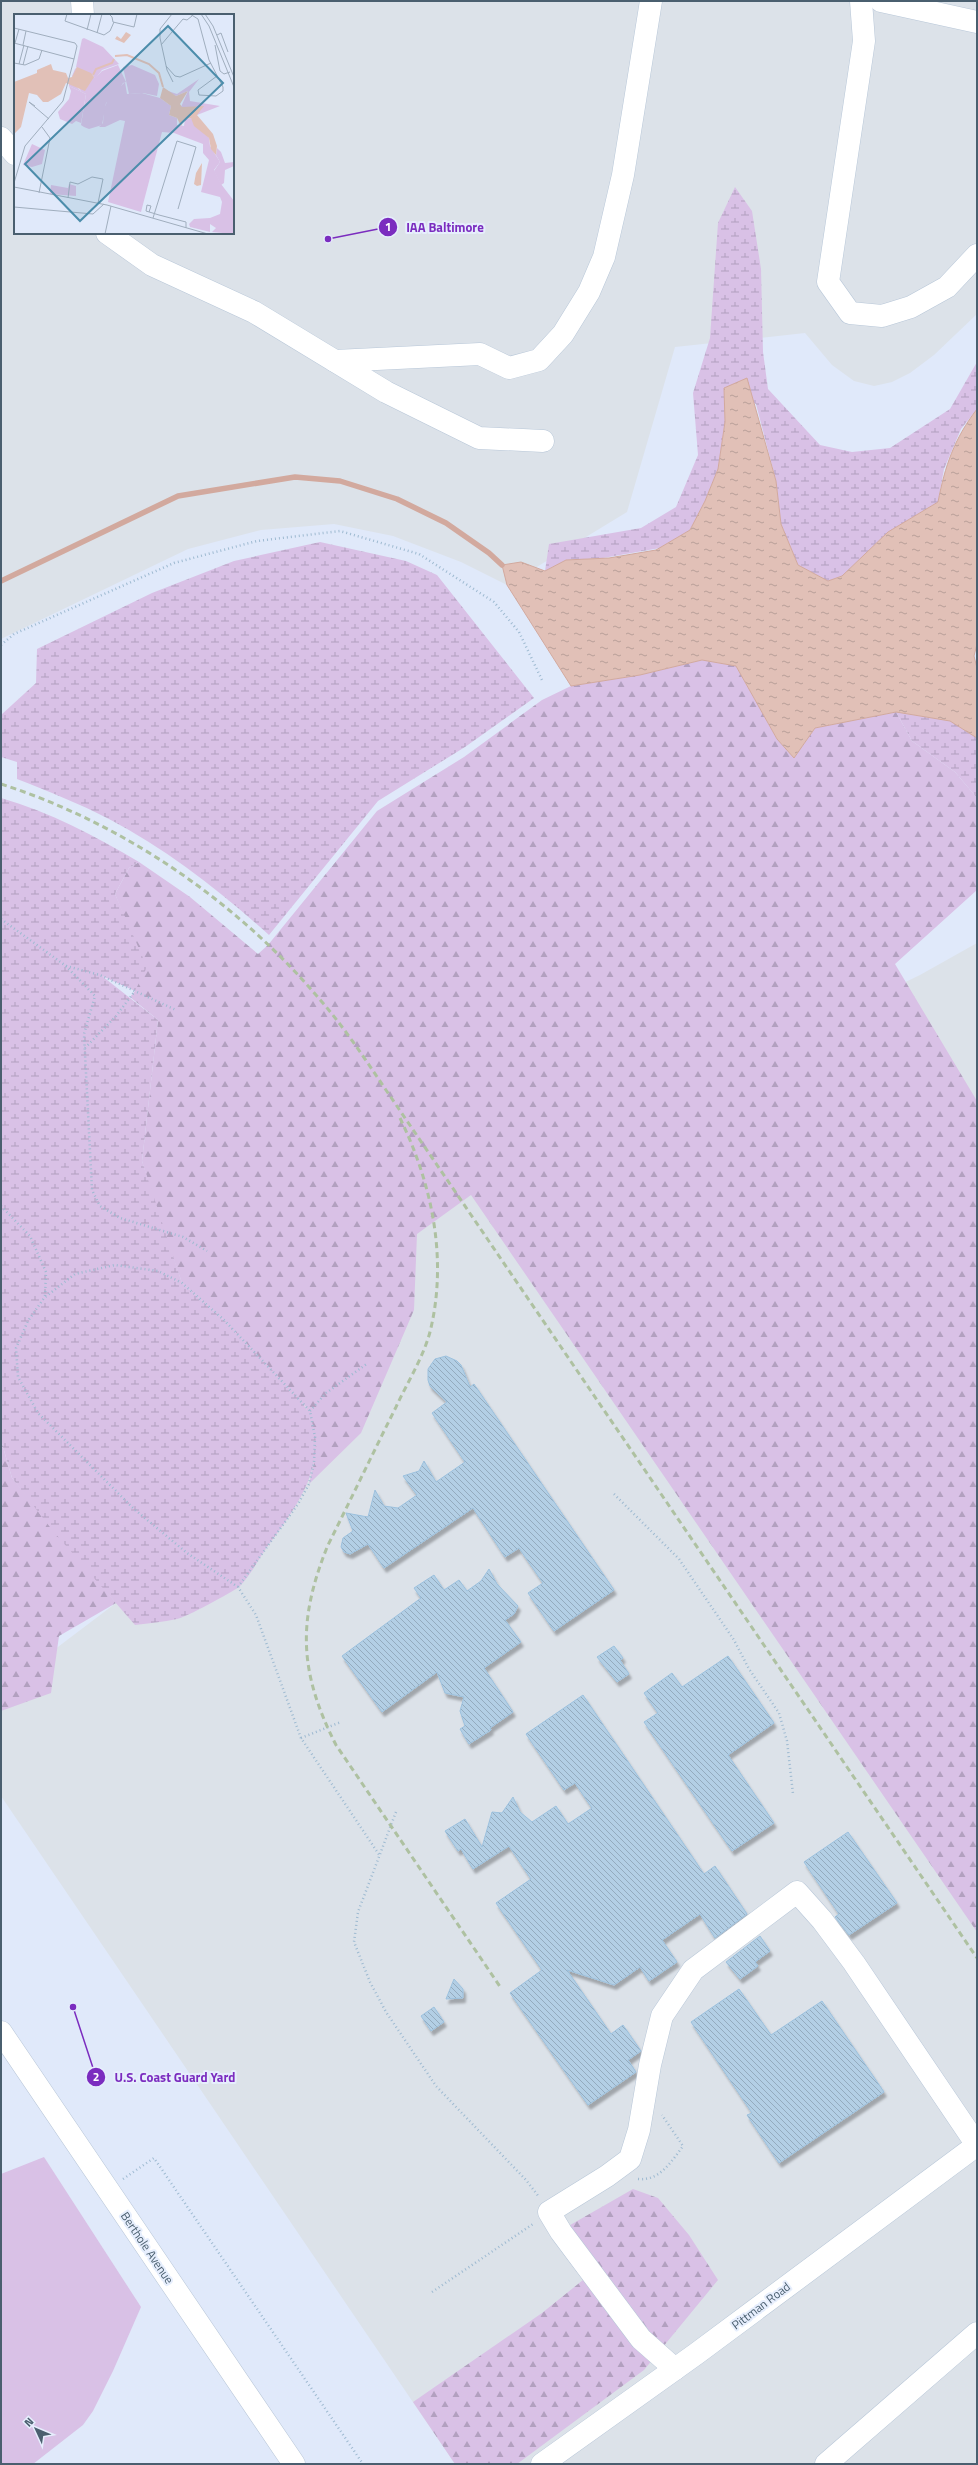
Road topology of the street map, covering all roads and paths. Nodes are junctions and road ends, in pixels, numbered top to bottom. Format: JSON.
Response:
{"nodes":[{"id":1,"x":82,"y":1,"type":"edge"},
{"id":2,"x":651,"y":1,"type":"edge"},
{"id":3,"x":861,"y":1,"type":"edge"},
{"id":4,"x":881,"y":1,"type":"edge"},
{"id":5,"x":83,"y":14,"type":"edge"},
{"id":6,"x":977,"y":22,"type":"edge"},
{"id":7,"x":1,"y":138,"type":"edge"},
{"id":8,"x":14,"y":153,"type":"edge"},
{"id":9,"x":108,"y":234,"type":"edge"},
{"id":10,"x":977,"y":255,"type":"edge"},
{"id":11,"x":335,"y":361,"type":"junction"},
{"id":12,"x":543,"y":441,"type":"dead end"},
{"id":13,"x":1,"y":645,"type":"edge"},
{"id":14,"x":542,"y":680,"type":"dead end"},
{"id":15,"x":1,"y":919,"type":"edge"},
{"id":16,"x":66,"y":966,"type":"junction"},
{"id":17,"x":135,"y":991,"type":"junction"},
{"id":18,"x":176,"y":1010,"type":"dead end"},
{"id":19,"x":84,"y":1049,"type":"junction"},
{"id":20,"x":1,"y":1206,"type":"edge"},
{"id":21,"x":207,"y":1251,"type":"dead end"},
{"id":22,"x":45,"y":1297,"type":"junction"},
{"id":23,"x":368,"y":1363,"type":"dead end"},
{"id":24,"x":310,"y":1411,"type":"junction"},
{"id":25,"x":614,"y":1494,"type":"dead end"},
{"id":26,"x":238,"y":1587,"type":"junction"},
{"id":27,"x":341,"y":1722,"type":"dead end"},
{"id":28,"x":301,"y":1738,"type":"junction"},
{"id":29,"x":793,"y":1794,"type":"dead end"},
{"id":30,"x":396,"y":1812,"type":"dead end"},
{"id":31,"x":380,"y":1856,"type":"junction"},
{"id":32,"x":1,"y":2032,"type":"edge"},
{"id":33,"x":977,"y":2145,"type":"edge"},
{"id":34,"x":108,"y":2190,"type":"junction"},
{"id":35,"x":550,"y":2212,"type":"junction"},
{"id":36,"x":432,"y":2292,"type":"dead end"},
{"id":37,"x":977,"y":2333,"type":"edge"},
{"id":38,"x":675,"y":2369,"type":"junction"},
{"id":39,"x":294,"y":2464,"type":"edge"},
{"id":40,"x":363,"y":2464,"type":"edge"},
{"id":41,"x":542,"y":2464,"type":"edge"},
{"id":42,"x":826,"y":2464,"type":"edge"}],
"edges":[{"from":1,"to":5,"type":"street"},
{"from":2,"to":11,"type":"street"},
{"from":3,"to":10,"type":"street"},
{"from":4,"to":6,"type":"street"},
{"from":7,"to":8,"type":"street"},
{"from":9,"to":11,"type":"street"},
{"from":11,"to":12,"type":"street"},
{"from":13,"to":14,"type":"path"},
{"from":15,"to":16,"type":"path"},
{"from":16,"to":17,"type":"path"},
{"from":16,"to":19,"type":"path"},
{"from":17,"to":18,"type":"path"},
{"from":17,"to":19,"type":"path"},
{"from":19,"to":21,"type":"path"},
{"from":20,"to":22,"type":"path"},
{"from":22,"to":24,"type":"path"},
{"from":22,"to":26,"type":"path"},
{"from":23,"to":24,"type":"path"},
{"from":24,"to":26,"type":"path"},
{"from":25,"to":29,"type":"path"},
{"from":26,"to":28,"type":"path"},
{"from":27,"to":28,"type":"path"},
{"from":28,"to":31,"type":"path"},
{"from":30,"to":31,"type":"path"},
{"from":31,"to":35,"type":"path"},
{"from":32,"to":34,"type":"street","name":"Berthole Avenue"},
{"from":33,"to":35,"type":"street"},
{"from":33,"to":38,"type":"street","name":"Pittman Road"},
{"from":34,"to":39,"type":"street","name":"Berthole Avenue"},
{"from":34,"to":40,"type":"path"},
{"from":35,"to":36,"type":"path"},
{"from":35,"to":38,"type":"street"},
{"from":37,"to":42,"type":"street"},
{"from":38,"to":41,"type":"street","name":"Pittman Road"}]}
